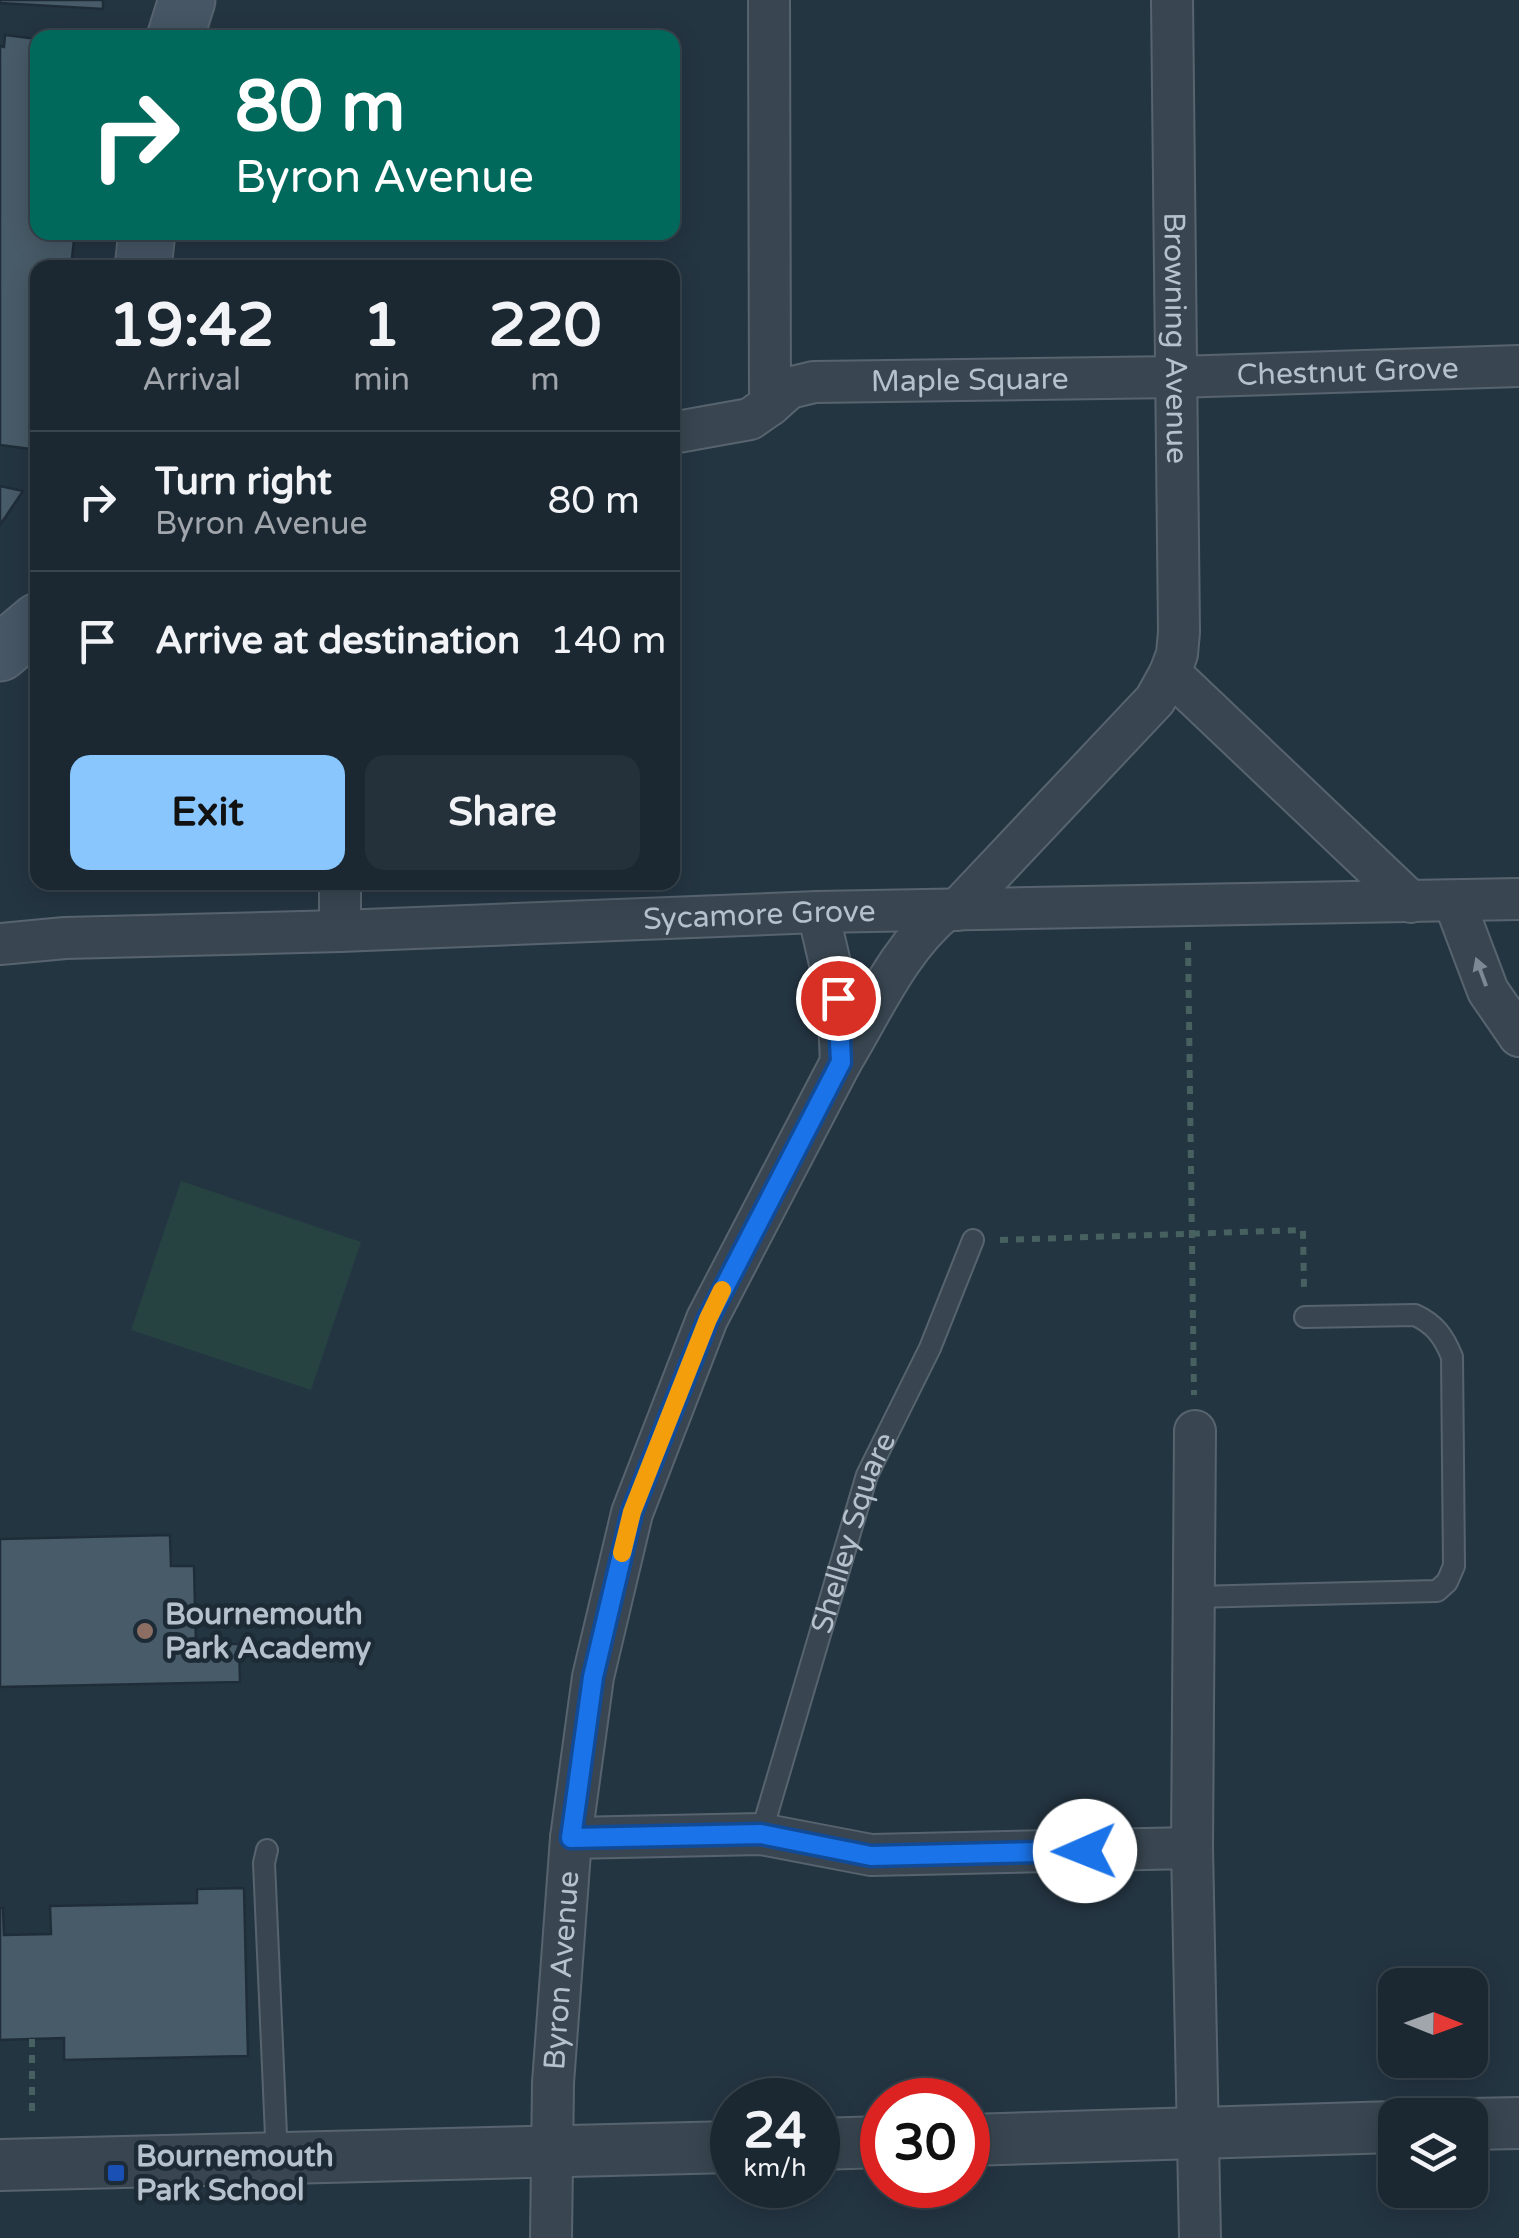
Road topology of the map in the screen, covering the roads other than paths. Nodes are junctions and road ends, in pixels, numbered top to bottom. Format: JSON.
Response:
{"nodes":[{"id":1,"x":187,"y":0,"type":"edge"},
{"id":2,"x":769,"y":0,"type":"edge"},
{"id":3,"x":1172,"y":0,"type":"edge"},
{"id":4,"x":178,"y":30,"type":"edge"},
{"id":5,"x":1519,"y":366,"type":"edge"},
{"id":6,"x":1176,"y":377,"type":"junction"},
{"id":7,"x":770,"y":405,"type":"junction"},
{"id":8,"x":680,"y":431,"type":"edge"},
{"id":9,"x":1170,"y":673,"type":"junction"},
{"id":10,"x":340,"y":890,"type":"edge"},
{"id":11,"x":1519,"y":900,"type":"edge"},
{"id":12,"x":1454,"y":901,"type":"junction"},
{"id":13,"x":1411,"y":902,"type":"junction"},
{"id":14,"x":951,"y":910,"type":"junction"},
{"id":15,"x":818,"y":912,"type":"junction"},
{"id":16,"x":340,"y":931,"type":"junction"},
{"id":17,"x":0,"y":944,"type":"edge"},
{"id":18,"x":1519,"y":1036,"type":"edge"},
{"id":19,"x":841,"y":1062,"type":"junction"},
{"id":20,"x":974,"y":1240,"type":"road end"},
{"id":21,"x":1305,"y":1317,"type":"road end"},
{"id":22,"x":1195,"y":1431,"type":"road end"},
{"id":23,"x":1194,"y":1596,"type":"junction"},
{"id":24,"x":761,"y":1834,"type":"junction"},
{"id":25,"x":571,"y":1838,"type":"junction"},
{"id":26,"x":1192,"y":1848,"type":"junction"},
{"id":27,"x":267,"y":1850,"type":"dead end"},
{"id":28,"x":1519,"y":2123,"type":"edge"},
{"id":29,"x":1488,"y":2124,"type":"edge"},
{"id":30,"x":1378,"y":2127,"type":"edge"},
{"id":31,"x":1198,"y":2132,"type":"junction"},
{"id":32,"x":990,"y":2139,"type":"edge"},
{"id":33,"x":710,"y":2148,"type":"edge"},
{"id":34,"x":551,"y":2153,"type":"junction"},
{"id":35,"x":277,"y":2160,"type":"junction"},
{"id":36,"x":17,"y":2164,"type":"edge"},
{"id":37,"x":551,"y":2238,"type":"edge"},
{"id":38,"x":1200,"y":2238,"type":"edge"}],
"edges":[{"from":1,"to":4,"type":"main road"},
{"from":2,"to":7,"type":"street"},
{"from":3,"to":6,"type":"street","name":"Browning Avenue"},
{"from":5,"to":6,"type":"street","name":"Chestnut Grove"},
{"from":6,"to":7,"type":"street","name":"Maple Square"},
{"from":6,"to":9,"type":"street","name":"Browning Avenue"},
{"from":7,"to":8,"type":"street","name":"Maple Square"},
{"from":9,"to":13,"type":"street"},
{"from":9,"to":14,"type":"street","name":"Browning Avenue"},
{"from":10,"to":16,"type":"street"},
{"from":11,"to":12,"type":"street","name":"Sycamore Grove"},
{"from":12,"to":13,"type":"street","name":"Sycamore Grove"},
{"from":18,"to":12,"type":"street","one_way":true},
{"from":13,"to":14,"type":"street","name":"Sycamore Grove"},
{"from":14,"to":15,"type":"street","name":"Sycamore Grove"},
{"from":14,"to":19,"type":"street","name":"Byron Avenue"},
{"from":15,"to":16,"type":"street","name":"Sycamore Grove"},
{"from":15,"to":19,"type":"street"},
{"from":16,"to":17,"type":"street","name":"Sycamore Grove"},
{"from":19,"to":25,"type":"street","name":"Byron Avenue"},
{"from":20,"to":24,"type":"lane","name":"Shelley Square"},
{"from":21,"to":23,"type":"lane"},
{"from":22,"to":23,"type":"street"},
{"from":23,"to":26,"type":"street"},
{"from":24,"to":25,"type":"street"},
{"from":24,"to":26,"type":"street"},
{"from":25,"to":34,"type":"street","name":"Byron Avenue"},
{"from":26,"to":31,"type":"street"},
{"from":27,"to":35,"type":"lane"},
{"from":28,"to":29,"type":"street"},
{"from":30,"to":31,"type":"street"},
{"from":31,"to":32,"type":"street"},
{"from":31,"to":38,"type":"street"},
{"from":33,"to":34,"type":"street"},
{"from":34,"to":35,"type":"street"},
{"from":34,"to":37,"type":"street","name":"Byron Avenue"},
{"from":35,"to":36,"type":"street"}]}
